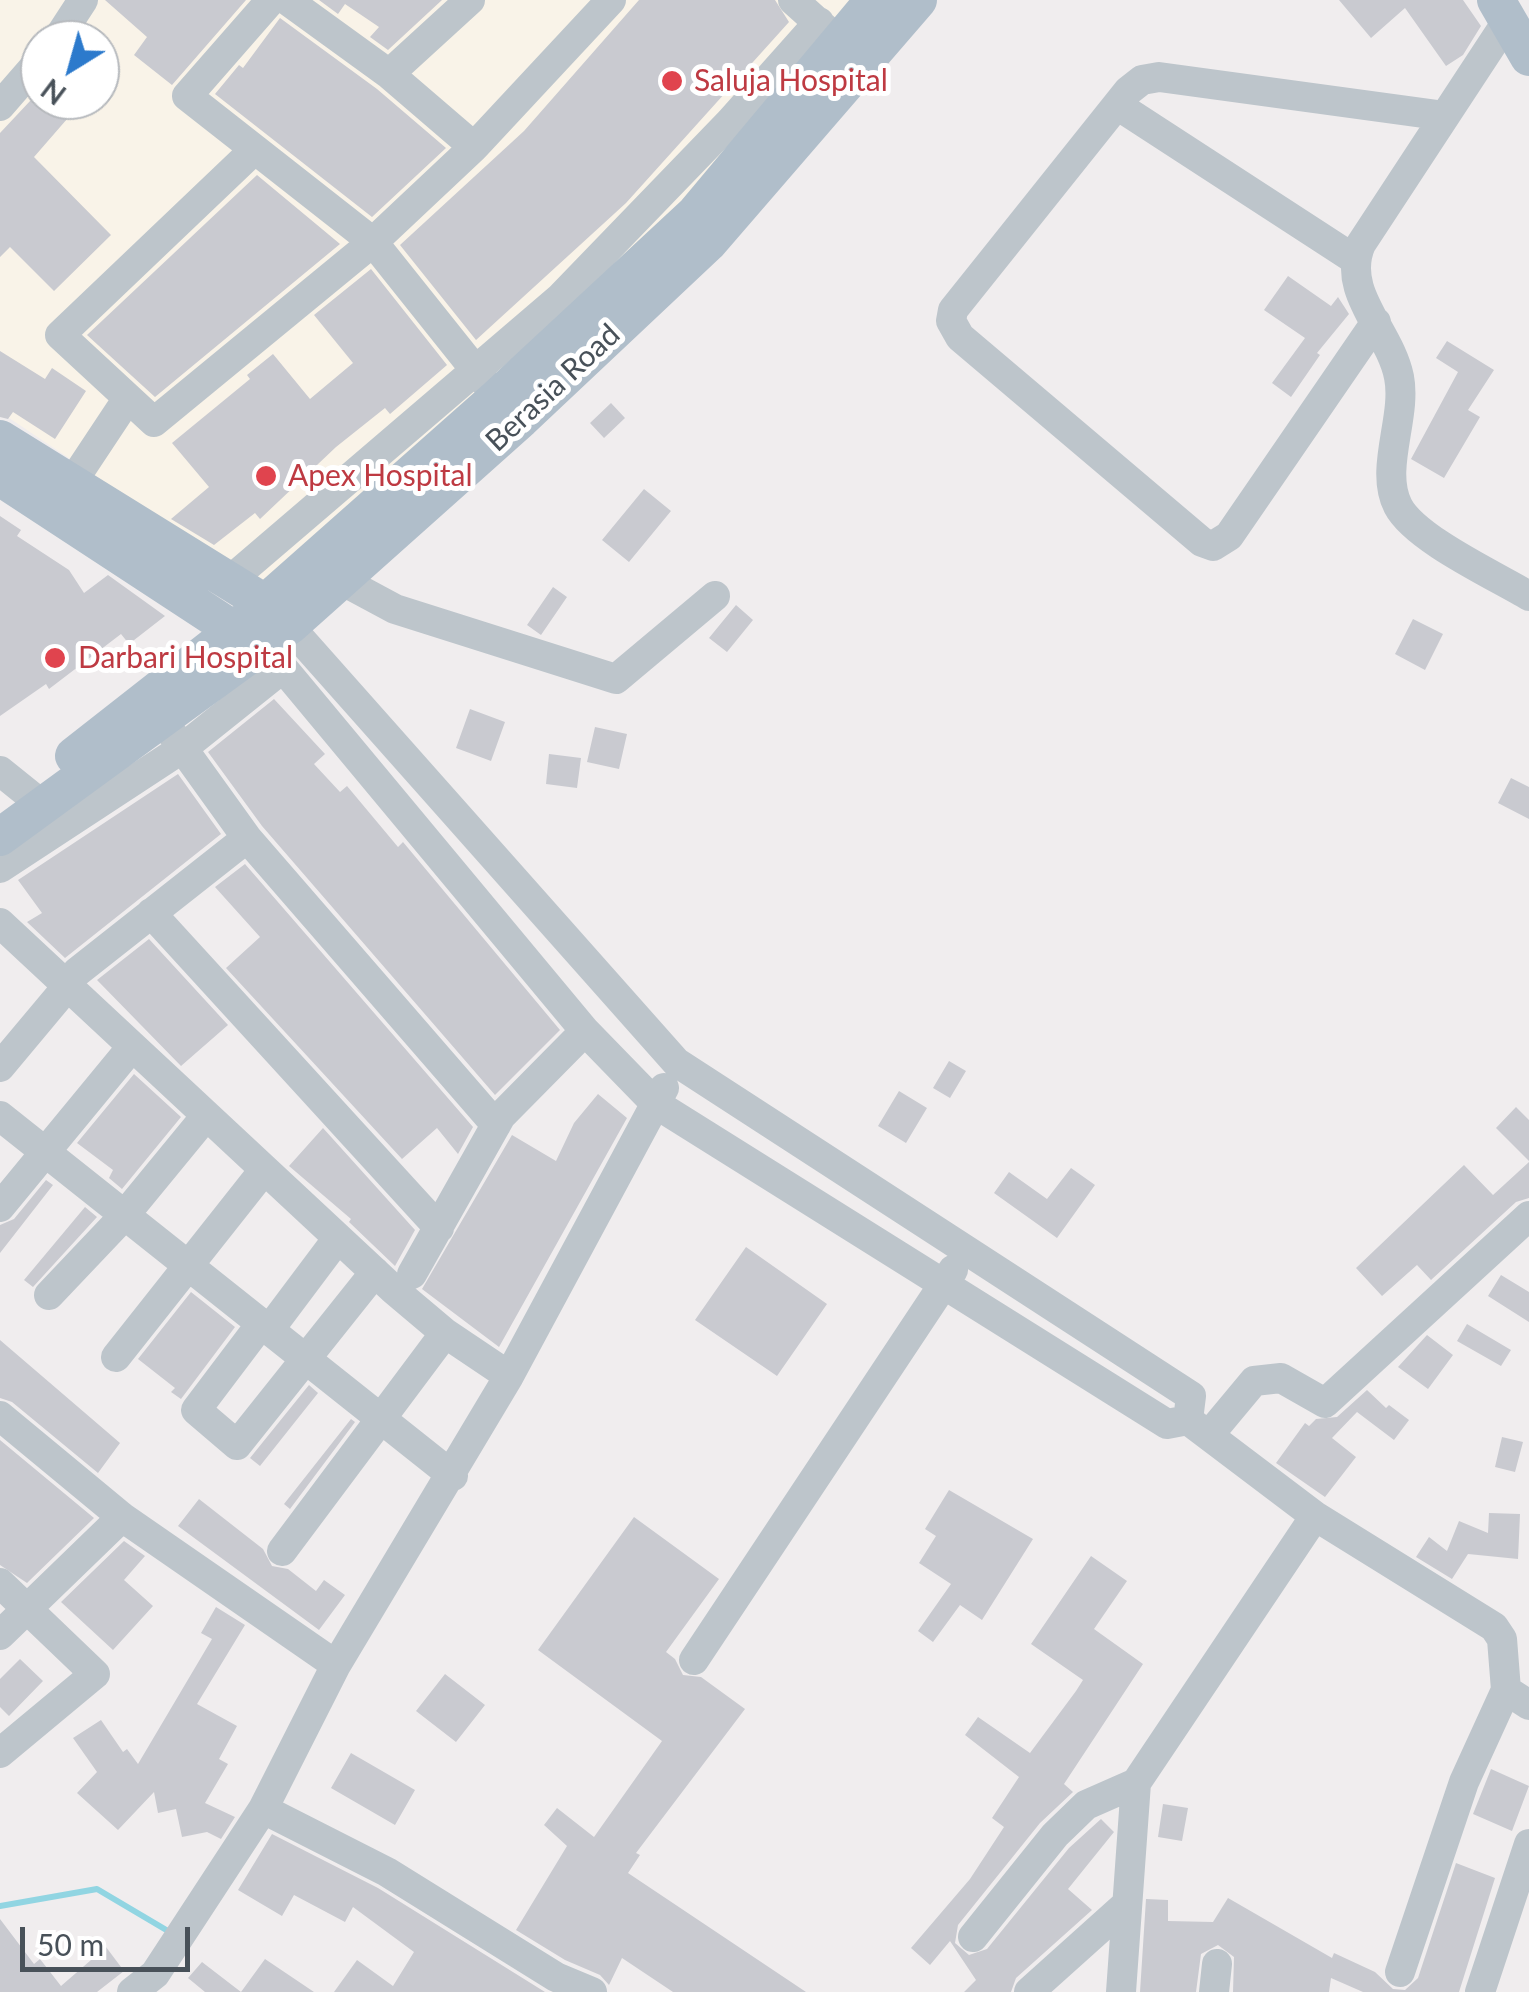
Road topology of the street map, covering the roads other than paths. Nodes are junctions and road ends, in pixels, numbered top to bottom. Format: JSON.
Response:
{"nodes":[{"id":1,"x":271,"y":0,"type":"edge"},
{"id":2,"x":287,"y":0,"type":"edge"},
{"id":3,"x":470,"y":0,"type":"edge"},
{"id":4,"x":611,"y":0,"type":"edge"},
{"id":5,"x":793,"y":0,"type":"edge"},
{"id":6,"x":874,"y":0,"type":"edge"},
{"id":7,"x":918,"y":0,"type":"edge"},
{"id":8,"x":1502,"y":10,"type":"edge"},
{"id":9,"x":841,"y":42,"type":"junction"},
{"id":10,"x":1529,"y":57,"type":"edge"},
{"id":11,"x":389,"y":74,"type":"junction"},
{"id":12,"x":20,"y":83,"type":"edge"},
{"id":13,"x":1117,"y":105,"type":"junction"},
{"id":14,"x":0,"y":106,"type":"edge"},
{"id":15,"x":1445,"y":116,"type":"junction"},
{"id":16,"x":474,"y":147,"type":"junction"},
{"id":17,"x":253,"y":151,"type":"junction"},
{"id":18,"x":373,"y":242,"type":"junction"},
{"id":19,"x":1354,"y":259,"type":"junction"},
{"id":20,"x":1376,"y":322,"type":"junction"},
{"id":21,"x":486,"y":383,"type":"junction"},
{"id":22,"x":128,"y":398,"type":"junction"},
{"id":23,"x":0,"y":439,"type":"edge"},
{"id":24,"x":0,"y":477,"type":"edge"},
{"id":25,"x":71,"y":484,"type":"junction"},
{"id":26,"x":341,"y":580,"type":"junction"},
{"id":27,"x":227,"y":583,"type":"junction"},
{"id":28,"x":715,"y":596,"type":"dead end"},
{"id":29,"x":1529,"y":596,"type":"edge"},
{"id":30,"x":267,"y":635,"type":"junction"},
{"id":31,"x":164,"y":723,"type":"junction"},
{"id":32,"x":18,"y":796,"type":"edge"},
{"id":33,"x":0,"y":837,"type":"edge"},
{"id":34,"x":247,"y":838,"type":"junction"},
{"id":35,"x":0,"y":868,"type":"edge"},
{"id":36,"x":151,"y":913,"type":"junction"},
{"id":37,"x":0,"y":924,"type":"edge"},
{"id":38,"x":71,"y":980,"type":"junction"},
{"id":39,"x":584,"y":1031,"type":"junction"},
{"id":40,"x":131,"y":1048,"type":"junction"},
{"id":41,"x":676,"y":1062,"type":"junction"},
{"id":42,"x":0,"y":1066,"type":"edge"},
{"id":43,"x":656,"y":1104,"type":"junction"},
{"id":44,"x":0,"y":1116,"type":"edge"},
{"id":45,"x":206,"y":1116,"type":"junction"},
{"id":46,"x":496,"y":1126,"type":"junction"},
{"id":47,"x":44,"y":1152,"type":"junction"},
{"id":48,"x":264,"y":1170,"type":"junction"},
{"id":49,"x":0,"y":1208,"type":"edge"},
{"id":50,"x":1529,"y":1216,"type":"edge"},
{"id":51,"x":124,"y":1217,"type":"junction"},
{"id":52,"x":439,"y":1228,"type":"junction"},
{"id":53,"x":338,"y":1238,"type":"junction"},
{"id":54,"x":966,"y":1252,"type":"junction"},
{"id":55,"x":190,"y":1269,"type":"junction"},
{"id":56,"x":375,"y":1272,"type":"junction"},
{"id":57,"x":412,"y":1274,"type":"dead end"},
{"id":58,"x":943,"y":1284,"type":"junction"},
{"id":59,"x":49,"y":1295,"type":"dead end"},
{"id":60,"x":265,"y":1327,"type":"junction"},
{"id":61,"x":445,"y":1332,"type":"junction"},
{"id":62,"x":116,"y":1357,"type":"dead end"},
{"id":63,"x":306,"y":1360,"type":"junction"},
{"id":64,"x":509,"y":1376,"type":"junction"},
{"id":65,"x":0,"y":1416,"type":"edge"},
{"id":66,"x":381,"y":1419,"type":"junction"},
{"id":67,"x":1198,"y":1428,"type":"junction"},
{"id":68,"x":452,"y":1476,"type":"junction"},
{"id":69,"x":1315,"y":1516,"type":"junction"},
{"id":70,"x":122,"y":1517,"type":"junction"},
{"id":71,"x":282,"y":1552,"type":"dead end"},
{"id":72,"x":0,"y":1583,"type":"edge"},
{"id":73,"x":26,"y":1608,"type":"junction"},
{"id":74,"x":0,"y":1636,"type":"edge"},
{"id":75,"x":694,"y":1660,"type":"dead end"},
{"id":76,"x":336,"y":1664,"type":"junction"},
{"id":77,"x":1518,"y":1698,"type":"edge"},
{"id":78,"x":0,"y":1753,"type":"edge"},
{"id":79,"x":1136,"y":1783,"type":"junction"},
{"id":80,"x":263,"y":1809,"type":"junction"},
{"id":81,"x":1529,"y":1844,"type":"edge"},
{"id":82,"x":1523,"y":1879,"type":"edge"},
{"id":83,"x":1127,"y":1904,"type":"junction"},
{"id":84,"x":972,"y":1937,"type":"dead end"},
{"id":85,"x":1400,"y":1972,"type":"dead end"},
{"id":86,"x":552,"y":1984,"type":"edge"},
{"id":87,"x":156,"y":1988,"type":"edge"},
{"id":88,"x":592,"y":1992,"type":"edge"},
{"id":89,"x":1028,"y":1992,"type":"edge"},
{"id":90,"x":1122,"y":1992,"type":"edge"},
{"id":91,"x":1480,"y":1992,"type":"edge"}],
"edges":[{"from":1,"to":17,"type":"street"},
{"from":2,"to":11,"type":"street"},
{"from":3,"to":11,"type":"street"},
{"from":4,"to":16,"type":"street"},
{"from":5,"to":9,"type":"street"},
{"from":6,"to":9,"type":"main road","name":"Berasia Road"},
{"from":7,"to":9,"type":"main road","name":"Berasia Road"},
{"from":8,"to":10,"type":"main road"},
{"from":8,"to":15,"type":"street"},
{"from":9,"to":21,"type":"main road","name":"Berasia Road"},
{"from":9,"to":26,"type":"main road","name":"Berasia Road"},
{"from":11,"to":16,"type":"street"},
{"from":12,"to":14,"type":"street"},
{"from":13,"to":15,"type":"street"},
{"from":13,"to":19,"type":"street"},
{"from":13,"to":20,"type":"street"},
{"from":15,"to":19,"type":"street"},
{"from":16,"to":18,"type":"street"},
{"from":17,"to":18,"type":"street"},
{"from":17,"to":22,"type":"street"},
{"from":18,"to":21,"type":"street"},
{"from":18,"to":22,"type":"street"},
{"from":19,"to":20,"type":"street"},
{"from":20,"to":29,"type":"street"},
{"from":21,"to":27,"type":"street"},
{"from":21,"to":30,"type":"main road","name":"Berasia Road"},
{"from":22,"to":25,"type":"street"},
{"from":23,"to":25,"type":"main road"},
{"from":24,"to":30,"type":"main road"},
{"from":25,"to":27,"type":"main road"},
{"from":26,"to":28,"type":"street"},
{"from":26,"to":30,"type":"main road","name":"Berasia Road"},
{"from":27,"to":30,"type":"main road"},
{"from":30,"to":31,"type":"main road","name":"Berasia Road"},
{"from":30,"to":39,"type":"street"},
{"from":30,"to":41,"type":"street"},
{"from":31,"to":32,"type":"main road","name":"Berasia Road"},
{"from":31,"to":34,"type":"street"},
{"from":31,"to":35,"type":"street"},
{"from":32,"to":33,"type":"main road","name":"Berasia Road"},
{"from":34,"to":36,"type":"street"},
{"from":34,"to":46,"type":"street"},
{"from":36,"to":38,"type":"street"},
{"from":36,"to":52,"type":"street"},
{"from":37,"to":38,"type":"street"},
{"from":38,"to":40,"type":"street"},
{"from":38,"to":42,"type":"street"},
{"from":39,"to":43,"type":"street"},
{"from":39,"to":46,"type":"street"},
{"from":40,"to":45,"type":"street"},
{"from":40,"to":47,"type":"street"},
{"from":41,"to":43,"type":"street"},
{"from":41,"to":54,"type":"street"},
{"from":43,"to":58,"type":"street"},
{"from":43,"to":64,"type":"street"},
{"from":44,"to":47,"type":"street"},
{"from":45,"to":48,"type":"street"},
{"from":45,"to":51,"type":"street"},
{"from":46,"to":52,"type":"street"},
{"from":47,"to":49,"type":"street"},
{"from":47,"to":51,"type":"street"},
{"from":48,"to":53,"type":"street"},
{"from":48,"to":55,"type":"street"},
{"from":50,"to":67,"type":"street"},
{"from":51,"to":55,"type":"street"},
{"from":51,"to":59,"type":"street"},
{"from":52,"to":57,"type":"street"},
{"from":53,"to":56,"type":"street"},
{"from":53,"to":60,"type":"street"},
{"from":54,"to":58,"type":"street"},
{"from":54,"to":67,"type":"street"},
{"from":55,"to":60,"type":"street"},
{"from":55,"to":62,"type":"street"},
{"from":56,"to":61,"type":"street"},
{"from":56,"to":63,"type":"street"},
{"from":58,"to":67,"type":"street"},
{"from":58,"to":75,"type":"street"},
{"from":60,"to":63,"type":"street"},
{"from":60,"to":63,"type":"street"},
{"from":61,"to":64,"type":"street"},
{"from":61,"to":66,"type":"street"},
{"from":63,"to":66,"type":"street"},
{"from":64,"to":68,"type":"street"},
{"from":65,"to":70,"type":"street"},
{"from":66,"to":68,"type":"street"},
{"from":66,"to":71,"type":"street"},
{"from":67,"to":69,"type":"street"},
{"from":68,"to":76,"type":"street"},
{"from":69,"to":77,"type":"street"},
{"from":69,"to":79,"type":"street"},
{"from":70,"to":73,"type":"street"},
{"from":70,"to":76,"type":"street"},
{"from":72,"to":73,"type":"street"},
{"from":73,"to":74,"type":"street"},
{"from":73,"to":78,"type":"street"},
{"from":76,"to":80,"type":"street"},
{"from":77,"to":85,"type":"street"},
{"from":79,"to":83,"type":"street"},
{"from":79,"to":84,"type":"street"},
{"from":80,"to":86,"type":"street"},
{"from":80,"to":87,"type":"street"},
{"from":81,"to":82,"type":"street"},
{"from":82,"to":91,"type":"street"},
{"from":83,"to":89,"type":"street"},
{"from":83,"to":90,"type":"street"},
{"from":86,"to":88,"type":"street"}]}
